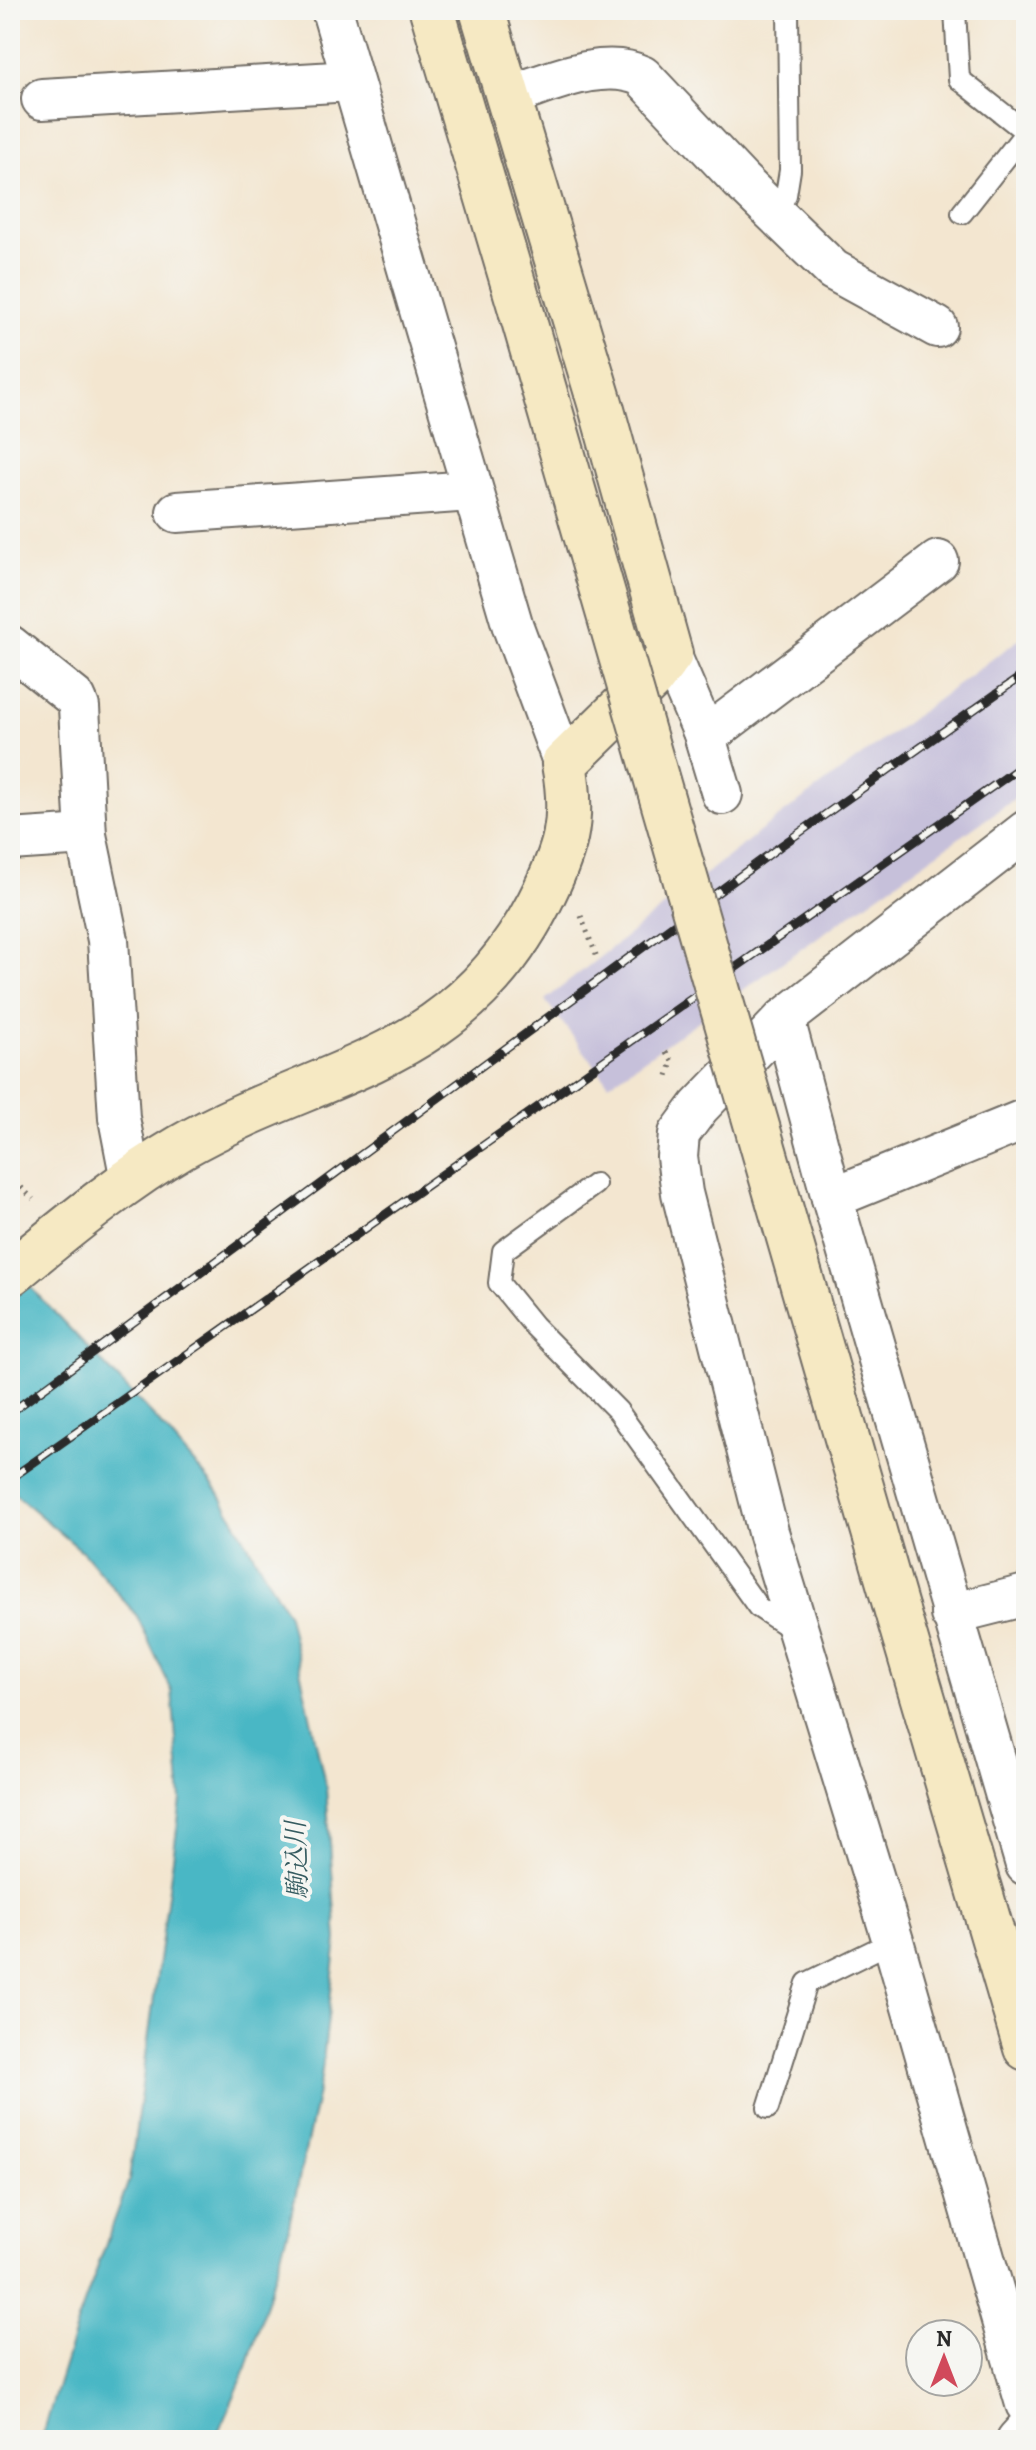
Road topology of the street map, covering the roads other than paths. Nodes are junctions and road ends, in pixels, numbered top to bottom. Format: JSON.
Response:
{"nodes":[{"id":1,"x":332,"y":10,"type":"edge"},
{"id":2,"x":432,"y":10,"type":"edge"},
{"id":3,"x":482,"y":10,"type":"edge"},
{"id":4,"x":788,"y":10,"type":"edge"},
{"id":5,"x":955,"y":10,"type":"edge"},
{"id":6,"x":352,"y":81,"type":"junction"},
{"id":7,"x":508,"y":96,"type":"junction"},
{"id":8,"x":42,"y":99,"type":"dead end"},
{"id":9,"x":962,"y":213,"type":"dead end"},
{"id":10,"x":775,"y":215,"type":"junction"},
{"id":11,"x":937,"y":327,"type":"dead end"},
{"id":12,"x":471,"y":491,"type":"junction"},
{"id":13,"x":177,"y":512,"type":"dead end"},
{"id":14,"x":938,"y":561,"type":"dead end"},
{"id":15,"x":10,"y":646,"type":"edge"},
{"id":16,"x":670,"y":654,"type":"junction"},
{"id":17,"x":703,"y":731,"type":"junction"},
{"id":18,"x":564,"y":764,"type":"junction"},
{"id":19,"x":722,"y":794,"type":"dead end"},
{"id":20,"x":1026,"y":831,"type":"edge"},
{"id":21,"x":86,"y":835,"type":"junction"},
{"id":22,"x":10,"y":840,"type":"edge"},
{"id":23,"x":784,"y":1019,"type":"junction"},
{"id":24,"x":1026,"y":1119,"type":"edge"},
{"id":25,"x":131,"y":1180,"type":"junction"},
{"id":26,"x":595,"y":1184,"type":"dead end"},
{"id":27,"x":832,"y":1198,"type":"junction"},
{"id":28,"x":25,"y":1262,"type":"edge"},
{"id":29,"x":1026,"y":1595,"type":"edge"},
{"id":30,"x":951,"y":1614,"type":"junction"},
{"id":31,"x":798,"y":1633,"type":"junction"},
{"id":32,"x":1026,"y":1865,"type":"edge"},
{"id":33,"x":893,"y":1941,"type":"junction"},
{"id":34,"x":1026,"y":2048,"type":"edge"},
{"id":35,"x":768,"y":2108,"type":"dead end"},
{"id":36,"x":1026,"y":2404,"type":"edge"},
{"id":37,"x":1026,"y":2430,"type":"edge"},
{"id":38,"x":1017,"y":2440,"type":"edge"}],
"edges":[{"from":1,"to":6,"type":"street"},
{"from":2,"to":34,"type":"street","bridge":true},
{"from":3,"to":7,"type":"street"},
{"from":4,"to":10,"type":"lane"},
{"from":5,"to":9,"type":"lane"},
{"from":6,"to":8,"type":"street"},
{"from":6,"to":12,"type":"street"},
{"from":7,"to":10,"type":"street"},
{"from":7,"to":16,"type":"street"},
{"from":10,"to":11,"type":"street"},
{"from":12,"to":13,"type":"street"},
{"from":12,"to":18,"type":"street"},
{"from":14,"to":17,"type":"street"},
{"from":15,"to":21,"type":"street"},
{"from":16,"to":17,"type":"street"},
{"from":16,"to":18,"type":"street"},
{"from":17,"to":19,"type":"street"},
{"from":18,"to":25,"type":"street"},
{"from":20,"to":23,"type":"street"},
{"from":21,"to":22,"type":"street"},
{"from":21,"to":25,"type":"street"},
{"from":23,"to":27,"type":"street"},
{"from":23,"to":31,"type":"street"},
{"from":24,"to":27,"type":"street"},
{"from":25,"to":28,"type":"street"},
{"from":26,"to":31,"type":"lane"},
{"from":27,"to":30,"type":"street"},
{"from":29,"to":30,"type":"street"},
{"from":30,"to":32,"type":"street"},
{"from":31,"to":33,"type":"street"},
{"from":33,"to":35,"type":"lane"},
{"from":33,"to":36,"type":"street"},
{"from":37,"to":38,"type":"street"}]}
